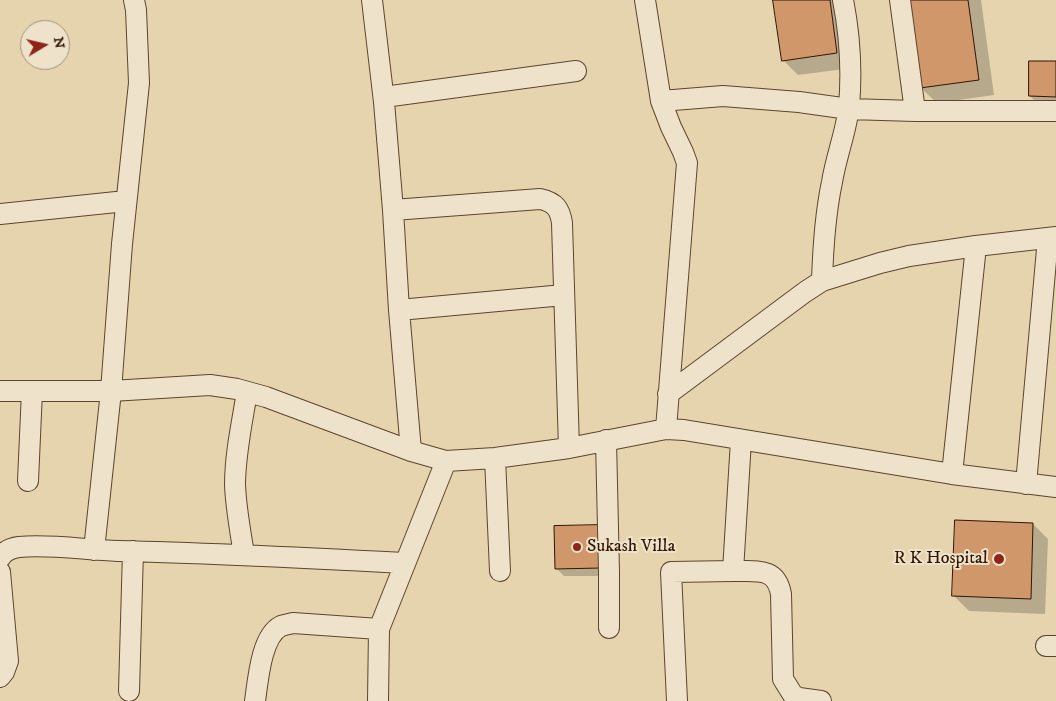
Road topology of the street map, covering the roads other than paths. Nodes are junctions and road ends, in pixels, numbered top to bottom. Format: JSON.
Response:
{"nodes":[{"id":1,"x":134,"y":0,"type":"edge"},
{"id":2,"x":372,"y":0,"type":"edge"},
{"id":3,"x":645,"y":0,"type":"edge"},
{"id":4,"x":843,"y":0,"type":"edge"},
{"id":5,"x":900,"y":0,"type":"edge"},
{"id":6,"x":576,"y":71,"type":"dead end"},
{"id":7,"x":384,"y":97,"type":"junction"},
{"id":8,"x":662,"y":101,"type":"junction"},
{"id":9,"x":848,"y":109,"type":"junction"},
{"id":10,"x":915,"y":111,"type":"junction"},
{"id":11,"x":1056,"y":111,"type":"edge"},
{"id":12,"x":126,"y":201,"type":"junction"},
{"id":13,"x":393,"y":210,"type":"junction"},
{"id":14,"x":0,"y":214,"type":"edge"},
{"id":15,"x":1052,"y":237,"type":"edge"},
{"id":16,"x":976,"y":246,"type":"junction"},
{"id":17,"x":822,"y":281,"type":"junction"},
{"id":18,"x":564,"y":295,"type":"junction"},
{"id":19,"x":399,"y":310,"type":"junction"},
{"id":20,"x":0,"y":390,"type":"edge"},
{"id":21,"x":32,"y":391,"type":"junction"},
{"id":22,"x":111,"y":391,"type":"junction"},
{"id":23,"x":247,"y":392,"type":"junction"},
{"id":24,"x":668,"y":394,"type":"junction"},
{"id":25,"x":666,"y":429,"type":"junction"},
{"id":26,"x":606,"y":440,"type":"junction"},
{"id":27,"x":741,"y":440,"type":"junction"},
{"id":28,"x":569,"y":448,"type":"junction"},
{"id":29,"x":411,"y":451,"type":"junction"},
{"id":30,"x":494,"y":458,"type":"junction"},
{"id":31,"x":446,"y":461,"type":"junction"},
{"id":32,"x":952,"y":474,"type":"junction"},
{"id":33,"x":28,"y":481,"type":"dead end"},
{"id":34,"x":1026,"y":484,"type":"junction"},
{"id":35,"x":1056,"y":487,"type":"edge"},
{"id":36,"x":94,"y":550,"type":"junction"},
{"id":37,"x":133,"y":551,"type":"junction"},
{"id":38,"x":244,"y":554,"type":"junction"},
{"id":39,"x":0,"y":558,"type":"edge"},
{"id":40,"x":404,"y":563,"type":"junction"},
{"id":41,"x":500,"y":571,"type":"dead end"},
{"id":42,"x":733,"y":571,"type":"junction"},
{"id":43,"x":0,"y":572,"type":"edge"},
{"id":44,"x":608,"y":628,"type":"dead end"},
{"id":45,"x":379,"y":629,"type":"junction"},
{"id":46,"x":0,"y":676,"type":"edge"},
{"id":47,"x":129,"y":691,"type":"dead end"},
{"id":48,"x":255,"y":701,"type":"edge"},
{"id":49,"x":378,"y":701,"type":"edge"},
{"id":50,"x":677,"y":701,"type":"edge"},
{"id":51,"x":821,"y":701,"type":"edge"}],
"edges":[{"from":1,"to":12,"type":"street"},
{"from":2,"to":7,"type":"street"},
{"from":3,"to":8,"type":"street"},
{"from":4,"to":9,"type":"street"},
{"from":5,"to":10,"type":"street"},
{"from":6,"to":7,"type":"street"},
{"from":7,"to":13,"type":"street"},
{"from":8,"to":9,"type":"street"},
{"from":8,"to":24,"type":"street"},
{"from":9,"to":10,"type":"street"},
{"from":9,"to":17,"type":"street"},
{"from":10,"to":11,"type":"street"},
{"from":12,"to":14,"type":"street"},
{"from":12,"to":22,"type":"street"},
{"from":13,"to":18,"type":"street"},
{"from":13,"to":19,"type":"street"},
{"from":15,"to":16,"type":"street"},
{"from":15,"to":34,"type":"street"},
{"from":16,"to":17,"type":"street"},
{"from":16,"to":32,"type":"street"},
{"from":17,"to":24,"type":"street"},
{"from":18,"to":19,"type":"street"},
{"from":18,"to":28,"type":"street"},
{"from":19,"to":29,"type":"street"},
{"from":20,"to":21,"type":"street"},
{"from":21,"to":22,"type":"street"},
{"from":21,"to":33,"type":"street"},
{"from":22,"to":23,"type":"street"},
{"from":22,"to":36,"type":"street"},
{"from":23,"to":29,"type":"street"},
{"from":23,"to":38,"type":"street"},
{"from":24,"to":25,"type":"street"},
{"from":25,"to":26,"type":"street"},
{"from":25,"to":27,"type":"street"},
{"from":26,"to":28,"type":"street"},
{"from":26,"to":44,"type":"street"},
{"from":27,"to":32,"type":"street"},
{"from":27,"to":42,"type":"street"},
{"from":28,"to":30,"type":"street"},
{"from":29,"to":31,"type":"street"},
{"from":30,"to":31,"type":"street"},
{"from":30,"to":41,"type":"street"},
{"from":31,"to":40,"type":"street"},
{"from":32,"to":34,"type":"street"},
{"from":34,"to":35,"type":"street"},
{"from":36,"to":37,"type":"street"},
{"from":36,"to":39,"type":"street"},
{"from":37,"to":38,"type":"street"},
{"from":37,"to":47,"type":"street"},
{"from":38,"to":40,"type":"street"},
{"from":40,"to":45,"type":"street"},
{"from":42,"to":50,"type":"street"},
{"from":42,"to":51,"type":"street"},
{"from":43,"to":46,"type":"street"},
{"from":45,"to":48,"type":"street"},
{"from":45,"to":49,"type":"street"}]}
